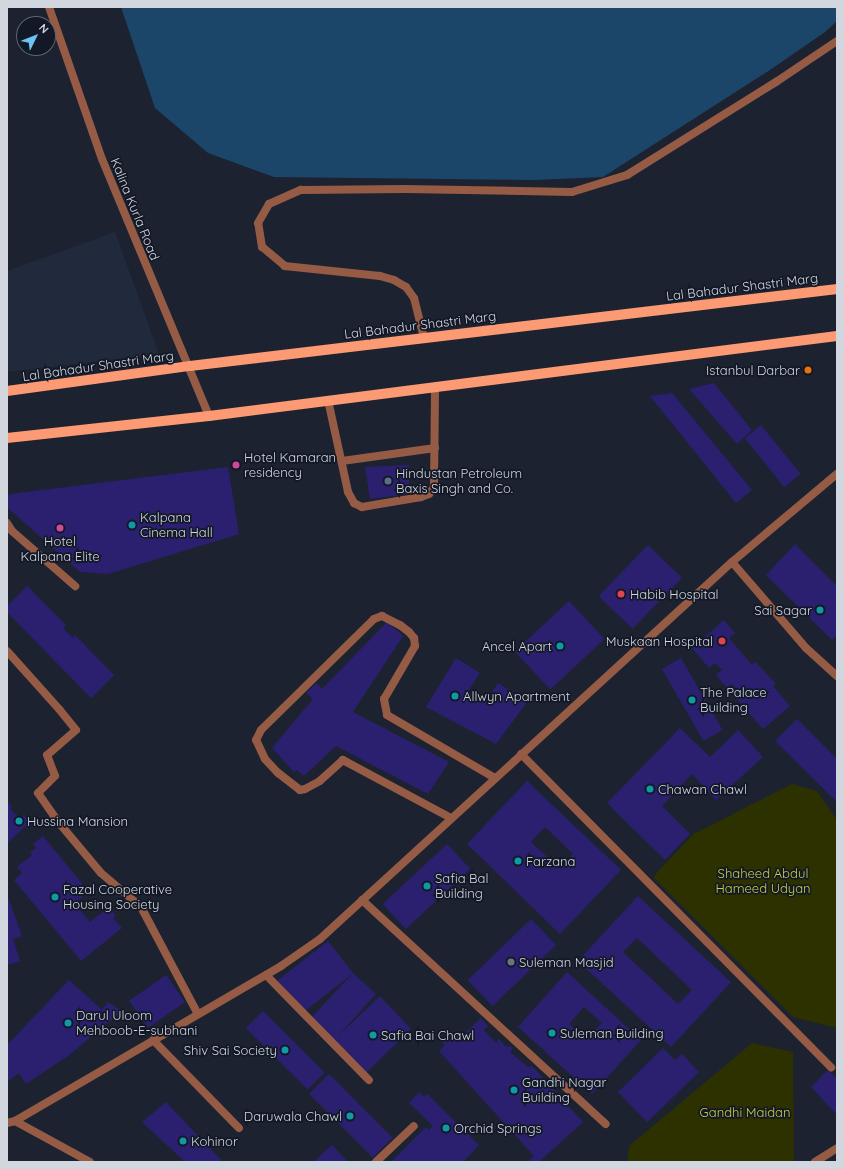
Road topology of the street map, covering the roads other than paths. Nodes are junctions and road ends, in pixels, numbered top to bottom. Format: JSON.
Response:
{"nodes":[{"id":1,"x":49,"y":7,"type":"edge"},
{"id":2,"x":837,"y":41,"type":"edge"},
{"id":3,"x":837,"y":289,"type":"edge"},
{"id":4,"x":837,"y":336,"type":"edge"},
{"id":5,"x":424,"y":338,"type":"junction"},
{"id":6,"x":190,"y":366,"type":"junction"},
{"id":7,"x":435,"y":387,"type":"junction"},
{"id":8,"x":7,"y":391,"type":"edge"},
{"id":9,"x":328,"y":400,"type":"junction"},
{"id":10,"x":209,"y":416,"type":"junction"},
{"id":11,"x":7,"y":438,"type":"edge"},
{"id":12,"x":435,"y":448,"type":"junction"},
{"id":13,"x":342,"y":461,"type":"junction"},
{"id":14,"x":837,"y":474,"type":"edge"},
{"id":15,"x":7,"y":523,"type":"edge"},
{"id":16,"x":732,"y":562,"type":"junction"},
{"id":17,"x":75,"y":586,"type":"dead end"},
{"id":18,"x":7,"y":651,"type":"edge"},
{"id":19,"x":837,"y":676,"type":"edge"},
{"id":20,"x":521,"y":754,"type":"junction"},
{"id":21,"x":495,"y":778,"type":"junction"},
{"id":22,"x":451,"y":818,"type":"junction"},
{"id":23,"x":362,"y":900,"type":"junction"},
{"id":24,"x":266,"y":975,"type":"junction"},
{"id":25,"x":198,"y":1014,"type":"junction"},
{"id":26,"x":153,"y":1040,"type":"junction"},
{"id":27,"x":831,"y":1067,"type":"dead end"},
{"id":28,"x":369,"y":1080,"type":"dead end"},
{"id":29,"x":11,"y":1122,"type":"edge"},
{"id":30,"x":606,"y":1124,"type":"dead end"},
{"id":31,"x":414,"y":1126,"type":"dead end"},
{"id":32,"x":239,"y":1128,"type":"dead end"},
{"id":33,"x":7,"y":1131,"type":"edge"},
{"id":34,"x":837,"y":1148,"type":"edge"},
{"id":35,"x":90,"y":1162,"type":"edge"},
{"id":36,"x":376,"y":1162,"type":"edge"},
{"id":37,"x":815,"y":1162,"type":"edge"}],
"edges":[{"from":1,"to":6,"type":"street","name":"Kalina Kurla Road"},
{"from":2,"to":5,"type":"street"},
{"from":3,"to":5,"type":"main road","name":"Lal Bahadur Shastri Marg"},
{"from":4,"to":7,"type":"main road"},
{"from":5,"to":6,"type":"main road","name":"Lal Bahadur Shastri Marg"},
{"from":6,"to":8,"type":"main road","name":"Lal Bahadur Shastri Marg"},
{"from":6,"to":10,"type":"street","name":"Kalina Kurla Road"},
{"from":7,"to":9,"type":"main road"},
{"from":7,"to":12,"type":"street"},
{"from":9,"to":10,"type":"main road"},
{"from":9,"to":13,"type":"street"},
{"from":10,"to":11,"type":"main road"},
{"from":12,"to":13,"type":"street"},
{"from":12,"to":13,"type":"street"},
{"from":14,"to":16,"type":"street"},
{"from":15,"to":17,"type":"street"},
{"from":16,"to":19,"type":"street"},
{"from":16,"to":20,"type":"street"},
{"from":18,"to":25,"type":"street"},
{"from":20,"to":21,"type":"street"},
{"from":20,"to":27,"type":"street"},
{"from":21,"to":22,"type":"street"},
{"from":21,"to":22,"type":"street"},
{"from":22,"to":23,"type":"street"},
{"from":23,"to":24,"type":"street"},
{"from":23,"to":30,"type":"street"},
{"from":24,"to":25,"type":"street"},
{"from":24,"to":28,"type":"street"},
{"from":25,"to":26,"type":"street"},
{"from":26,"to":29,"type":"street"},
{"from":26,"to":32,"type":"street"},
{"from":29,"to":33,"type":"street"},
{"from":29,"to":35,"type":"street"},
{"from":31,"to":36,"type":"street"},
{"from":34,"to":37,"type":"street"}]}
